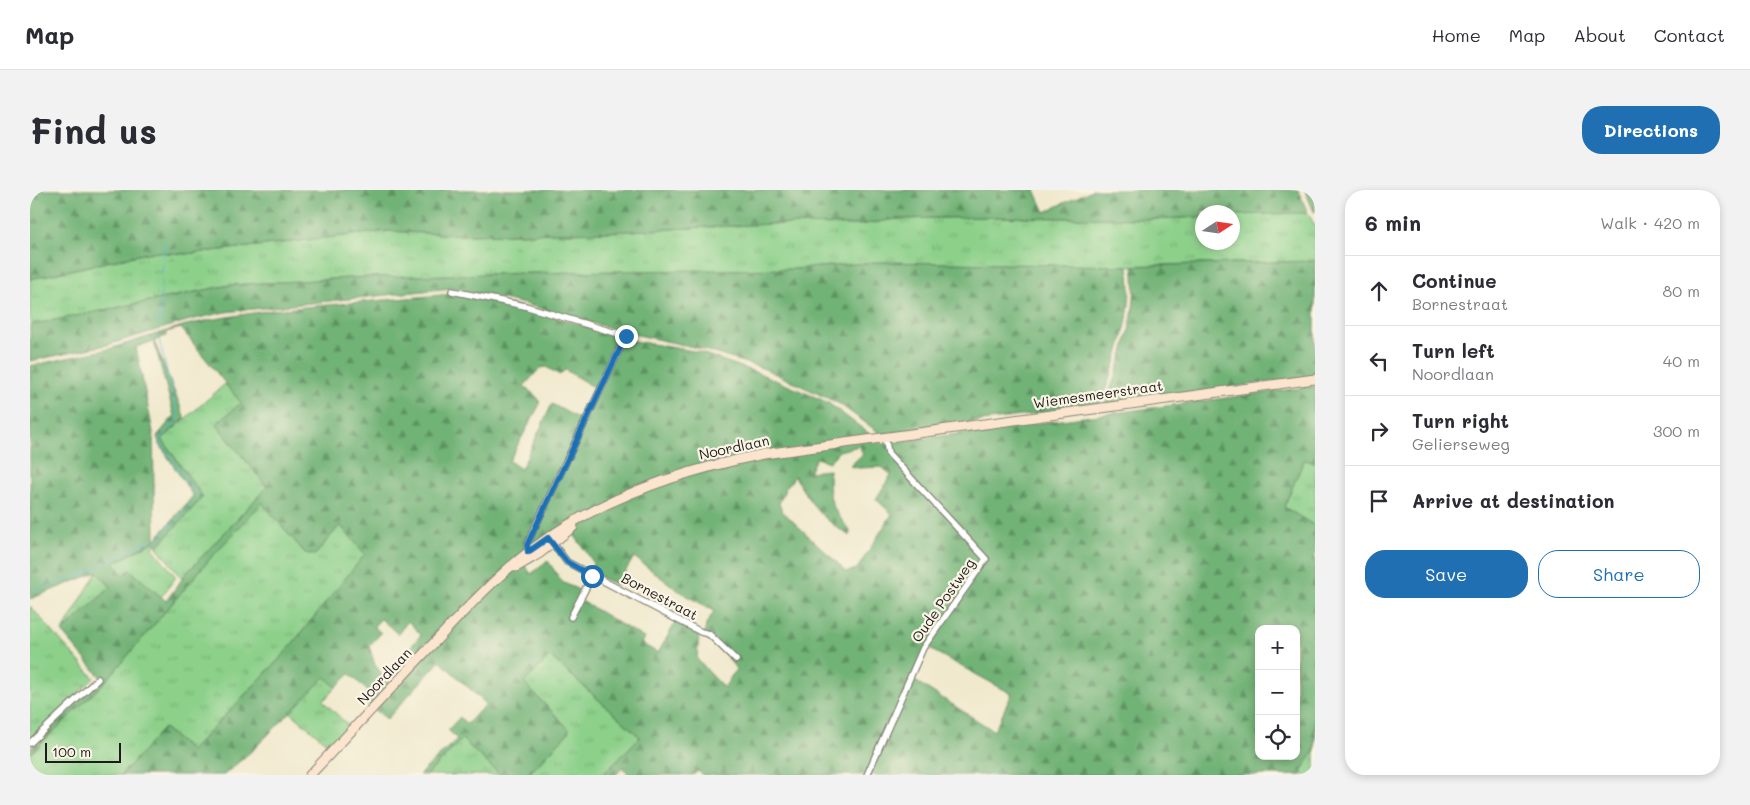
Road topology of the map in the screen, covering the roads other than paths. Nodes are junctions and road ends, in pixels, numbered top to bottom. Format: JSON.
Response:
{"nodes":[{"id":1,"x":452,"y":291,"type":"dead end"},
{"id":2,"x":1315,"y":379,"type":"edge"},
{"id":3,"x":885,"y":437,"type":"junction"},
{"id":4,"x":550,"y":541,"type":"junction"},
{"id":5,"x":528,"y":552,"type":"junction"},
{"id":6,"x":592,"y":576,"type":"junction"},
{"id":7,"x":478,"y":596,"type":"junction"},
{"id":8,"x":571,"y":616,"type":"dead end"},
{"id":9,"x":736,"y":660,"type":"dead end"},
{"id":10,"x":98,"y":679,"type":"dead end"},
{"id":11,"x":30,"y":743,"type":"edge"},
{"id":12,"x":310,"y":775,"type":"edge"},
{"id":13,"x":867,"y":775,"type":"edge"}],
"edges":[{"from":1,"to":5,"type":"street"},
{"from":2,"to":3,"type":"main road","name":"Wiemesmeerstraat"},
{"from":3,"to":4,"type":"main road","name":"Noordlaan"},
{"from":3,"to":13,"type":"street","name":"Oude Postweg"},
{"from":4,"to":5,"type":"main road","name":"Noordlaan"},
{"from":4,"to":6,"type":"street","name":"Bornestraat"},
{"from":4,"to":7,"type":"main road","name":"Noordlaan"},
{"from":5,"to":7,"type":"main road","name":"Noordlaan"},
{"from":6,"to":8,"type":"street"},
{"from":6,"to":9,"type":"street","name":"Bornestraat"},
{"from":7,"to":12,"type":"main road","name":"Noordlaan"},
{"from":10,"to":11,"type":"street"}]}
